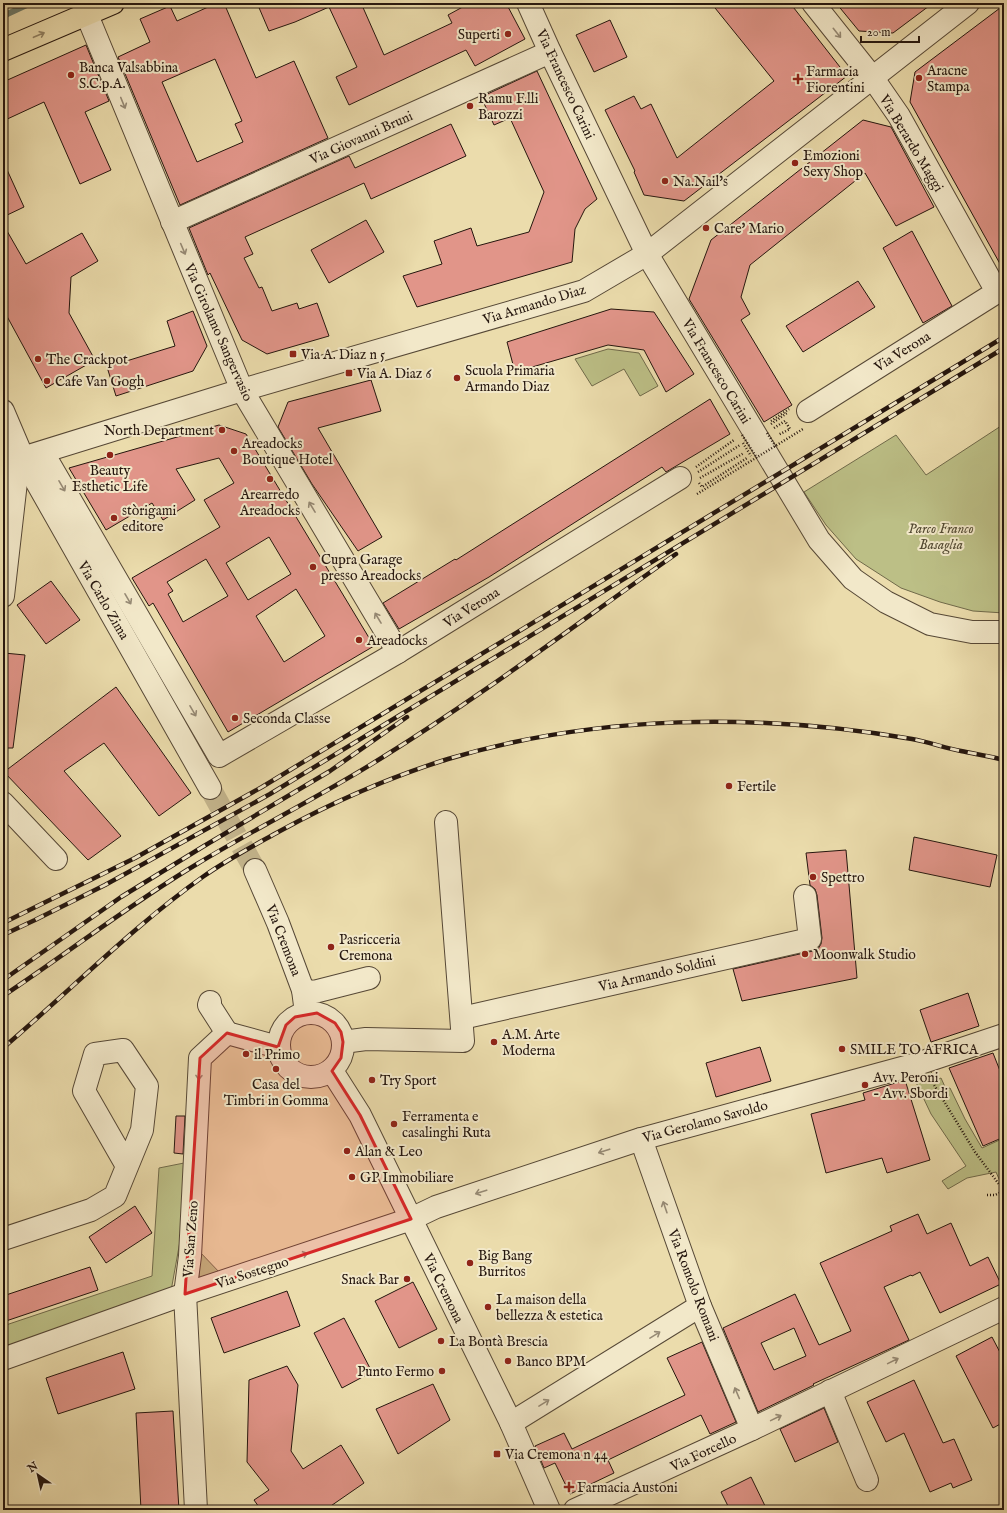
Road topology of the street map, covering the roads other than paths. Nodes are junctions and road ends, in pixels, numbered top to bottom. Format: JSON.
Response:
{"nodes":[{"id":1,"x":114,"y":3,"type":"edge"},
{"id":2,"x":528,"y":3,"type":"edge"},
{"id":3,"x":813,"y":3,"type":"edge"},
{"id":4,"x":968,"y":3,"type":"edge"},
{"id":5,"x":87,"y":15,"type":"junction"},
{"id":6,"x":3,"y":50,"type":"edge"},
{"id":7,"x":550,"y":52,"type":"junction"},
{"id":8,"x":872,"y":77,"type":"junction"},
{"id":9,"x":172,"y":222,"type":"junction"},
{"id":10,"x":647,"y":254,"type":"junction"},
{"id":11,"x":997,"y":292,"type":"joint"},
{"id":12,"x":242,"y":390,"type":"junction"},
{"id":13,"x":3,"y":411,"type":"edge"},
{"id":14,"x":801,"y":418,"type":"road end"},
{"id":15,"x":33,"y":455,"type":"junction"},
{"id":16,"x":3,"y":464,"type":"edge"},
{"id":17,"x":690,"y":480,"type":"road end"},
{"id":18,"x":3,"y":596,"type":"edge"},
{"id":19,"x":1004,"y":632,"type":"edge"},
{"id":20,"x":398,"y":652,"type":"junction"},
{"id":21,"x":219,"y":756,"type":"joint"},
{"id":22,"x":210,"y":788,"type":"tunnel mouth"},
{"id":23,"x":3,"y":803,"type":"edge"},
{"id":24,"x":446,"y":822,"type":"dead end"},
{"id":25,"x":56,"y":859,"type":"dead end"},
{"id":26,"x":255,"y":870,"type":"tunnel mouth"},
{"id":27,"x":805,"y":896,"type":"dead end"},
{"id":28,"x":369,"y":978,"type":"dead end"},
{"id":29,"x":304,"y":990,"type":"junction"},
{"id":30,"x":210,"y":1002,"type":"dead end"},
{"id":31,"x":306,"y":1013,"type":"junction"},
{"id":32,"x":462,"y":1018,"type":"junction"},
{"id":33,"x":227,"y":1033,"type":"junction"},
{"id":34,"x":1004,"y":1035,"type":"edge"},
{"id":35,"x":344,"y":1042,"type":"junction"},
{"id":36,"x":278,"y":1047,"type":"junction"},
{"id":37,"x":332,"y":1070,"type":"junction"},
{"id":38,"x":642,"y":1139,"type":"junction"},
{"id":39,"x":127,"y":1166,"type":"junction"},
{"id":40,"x":410,"y":1219,"type":"junction"},
{"id":41,"x":3,"y":1239,"type":"edge"},
{"id":42,"x":185,"y":1294,"type":"junction"},
{"id":43,"x":700,"y":1306,"type":"junction"},
{"id":44,"x":1004,"y":1308,"type":"edge"},
{"id":45,"x":3,"y":1359,"type":"edge"},
{"id":46,"x":830,"y":1391,"type":"junction"},
{"id":47,"x":511,"y":1423,"type":"junction"},
{"id":48,"x":752,"y":1429,"type":"junction"},
{"id":49,"x":867,"y":1480,"type":"dead end"},
{"id":50,"x":196,"y":1510,"type":"edge"},
{"id":51,"x":549,"y":1510,"type":"edge"},
{"id":52,"x":575,"y":1510,"type":"edge"}],
"edges":[{"from":1,"to":5,"type":"main road"},
{"from":2,"to":7,"type":"street","name":"Via Francesco Carini"},
{"from":3,"to":8,"type":"street","name":"Via Berardo Maggi","one_way":true},
{"from":4,"to":8,"type":"street","name":"Via Armando Diaz"},
{"from":6,"to":5,"type":"main road","one_way":true},
{"from":5,"to":9,"type":"street","name":"Via Girolamo Sangervasio","one_way":true},
{"from":7,"to":9,"type":"street","name":"Via Giovanni Bruni"},
{"from":7,"to":10,"type":"street","name":"Via Francesco Carini"},
{"from":8,"to":10,"type":"street","name":"Via Armando Diaz"},
{"from":8,"to":11,"type":"street","name":"Via Berardo Maggi"},
{"from":9,"to":12,"type":"street","name":"Via Girolamo Sangervasio","one_way":true},
{"from":10,"to":12,"type":"street","name":"Via Armando Diaz"},
{"from":10,"to":19,"type":"street","name":"Via Francesco Carini"},
{"from":11,"to":14,"type":"street","name":"Via Verona"},
{"from":12,"to":15,"type":"street","name":"Via Armando Diaz"},
{"from":20,"to":12,"type":"street","name":"Via Girolamo Sangervasio","one_way":true},
{"from":13,"to":15,"type":"street","name":"Via Carlo Zima"},
{"from":15,"to":16,"type":"street","name":"Via Armando Diaz"},
{"from":15,"to":18,"type":"street"},
{"from":15,"to":21,"type":"street","name":"Via Carlo Zima","one_way":true},
{"from":15,"to":22,"type":"street","name":"Via Carlo Zima"},
{"from":17,"to":20,"type":"street","name":"Via Verona"},
{"from":20,"to":21,"type":"street","name":"Via Verona"},
{"from":23,"to":25,"type":"street"},
{"from":24,"to":32,"type":"street"},
{"from":26,"to":29,"type":"street","name":"Via Cremona"},
{"from":27,"to":32,"type":"street","name":"Via Armando Soldini"},
{"from":28,"to":29,"type":"street"},
{"from":29,"to":31,"type":"street","name":"Via Cremona"},
{"from":30,"to":33,"type":"street"},
{"from":31,"to":35,"type":"street"},
{"from":31,"to":36,"type":"street"},
{"from":32,"to":35,"type":"street"},
{"from":33,"to":36,"type":"street"},
{"from":33,"to":42,"type":"street","name":"Via San Zeno","one_way":true},
{"from":34,"to":38,"type":"street","name":"Via Gerolamo Savoldo"},
{"from":35,"to":37,"type":"street"},
{"from":36,"to":37,"type":"street"},
{"from":37,"to":40,"type":"street","name":"Via Cremona"},
{"from":38,"to":40,"type":"street","name":"Via Gerolamo Savoldo","one_way":true},
{"from":43,"to":38,"type":"street","name":"Via Romolo Romani","one_way":true},
{"from":39,"to":39,"type":"street"},
{"from":39,"to":41,"type":"street"},
{"from":42,"to":40,"type":"street","name":"Via Sostegno","one_way":true},
{"from":40,"to":47,"type":"street","name":"Via Cremona"},
{"from":42,"to":45,"type":"street","name":"Via Sostegno"},
{"from":42,"to":50,"type":"street","name":"Via San Zeno"},
{"from":47,"to":43,"type":"street","one_way":true},
{"from":48,"to":43,"type":"street","name":"Via Romolo Romani","one_way":true},
{"from":46,"to":44,"type":"street","name":"Via Forcello","one_way":true},
{"from":48,"to":46,"type":"street","name":"Via Forcello","one_way":true},
{"from":46,"to":49,"type":"street"},
{"from":47,"to":51,"type":"street","name":"Via Cremona"},
{"from":48,"to":52,"type":"street","name":"Via Forcello"}]}
